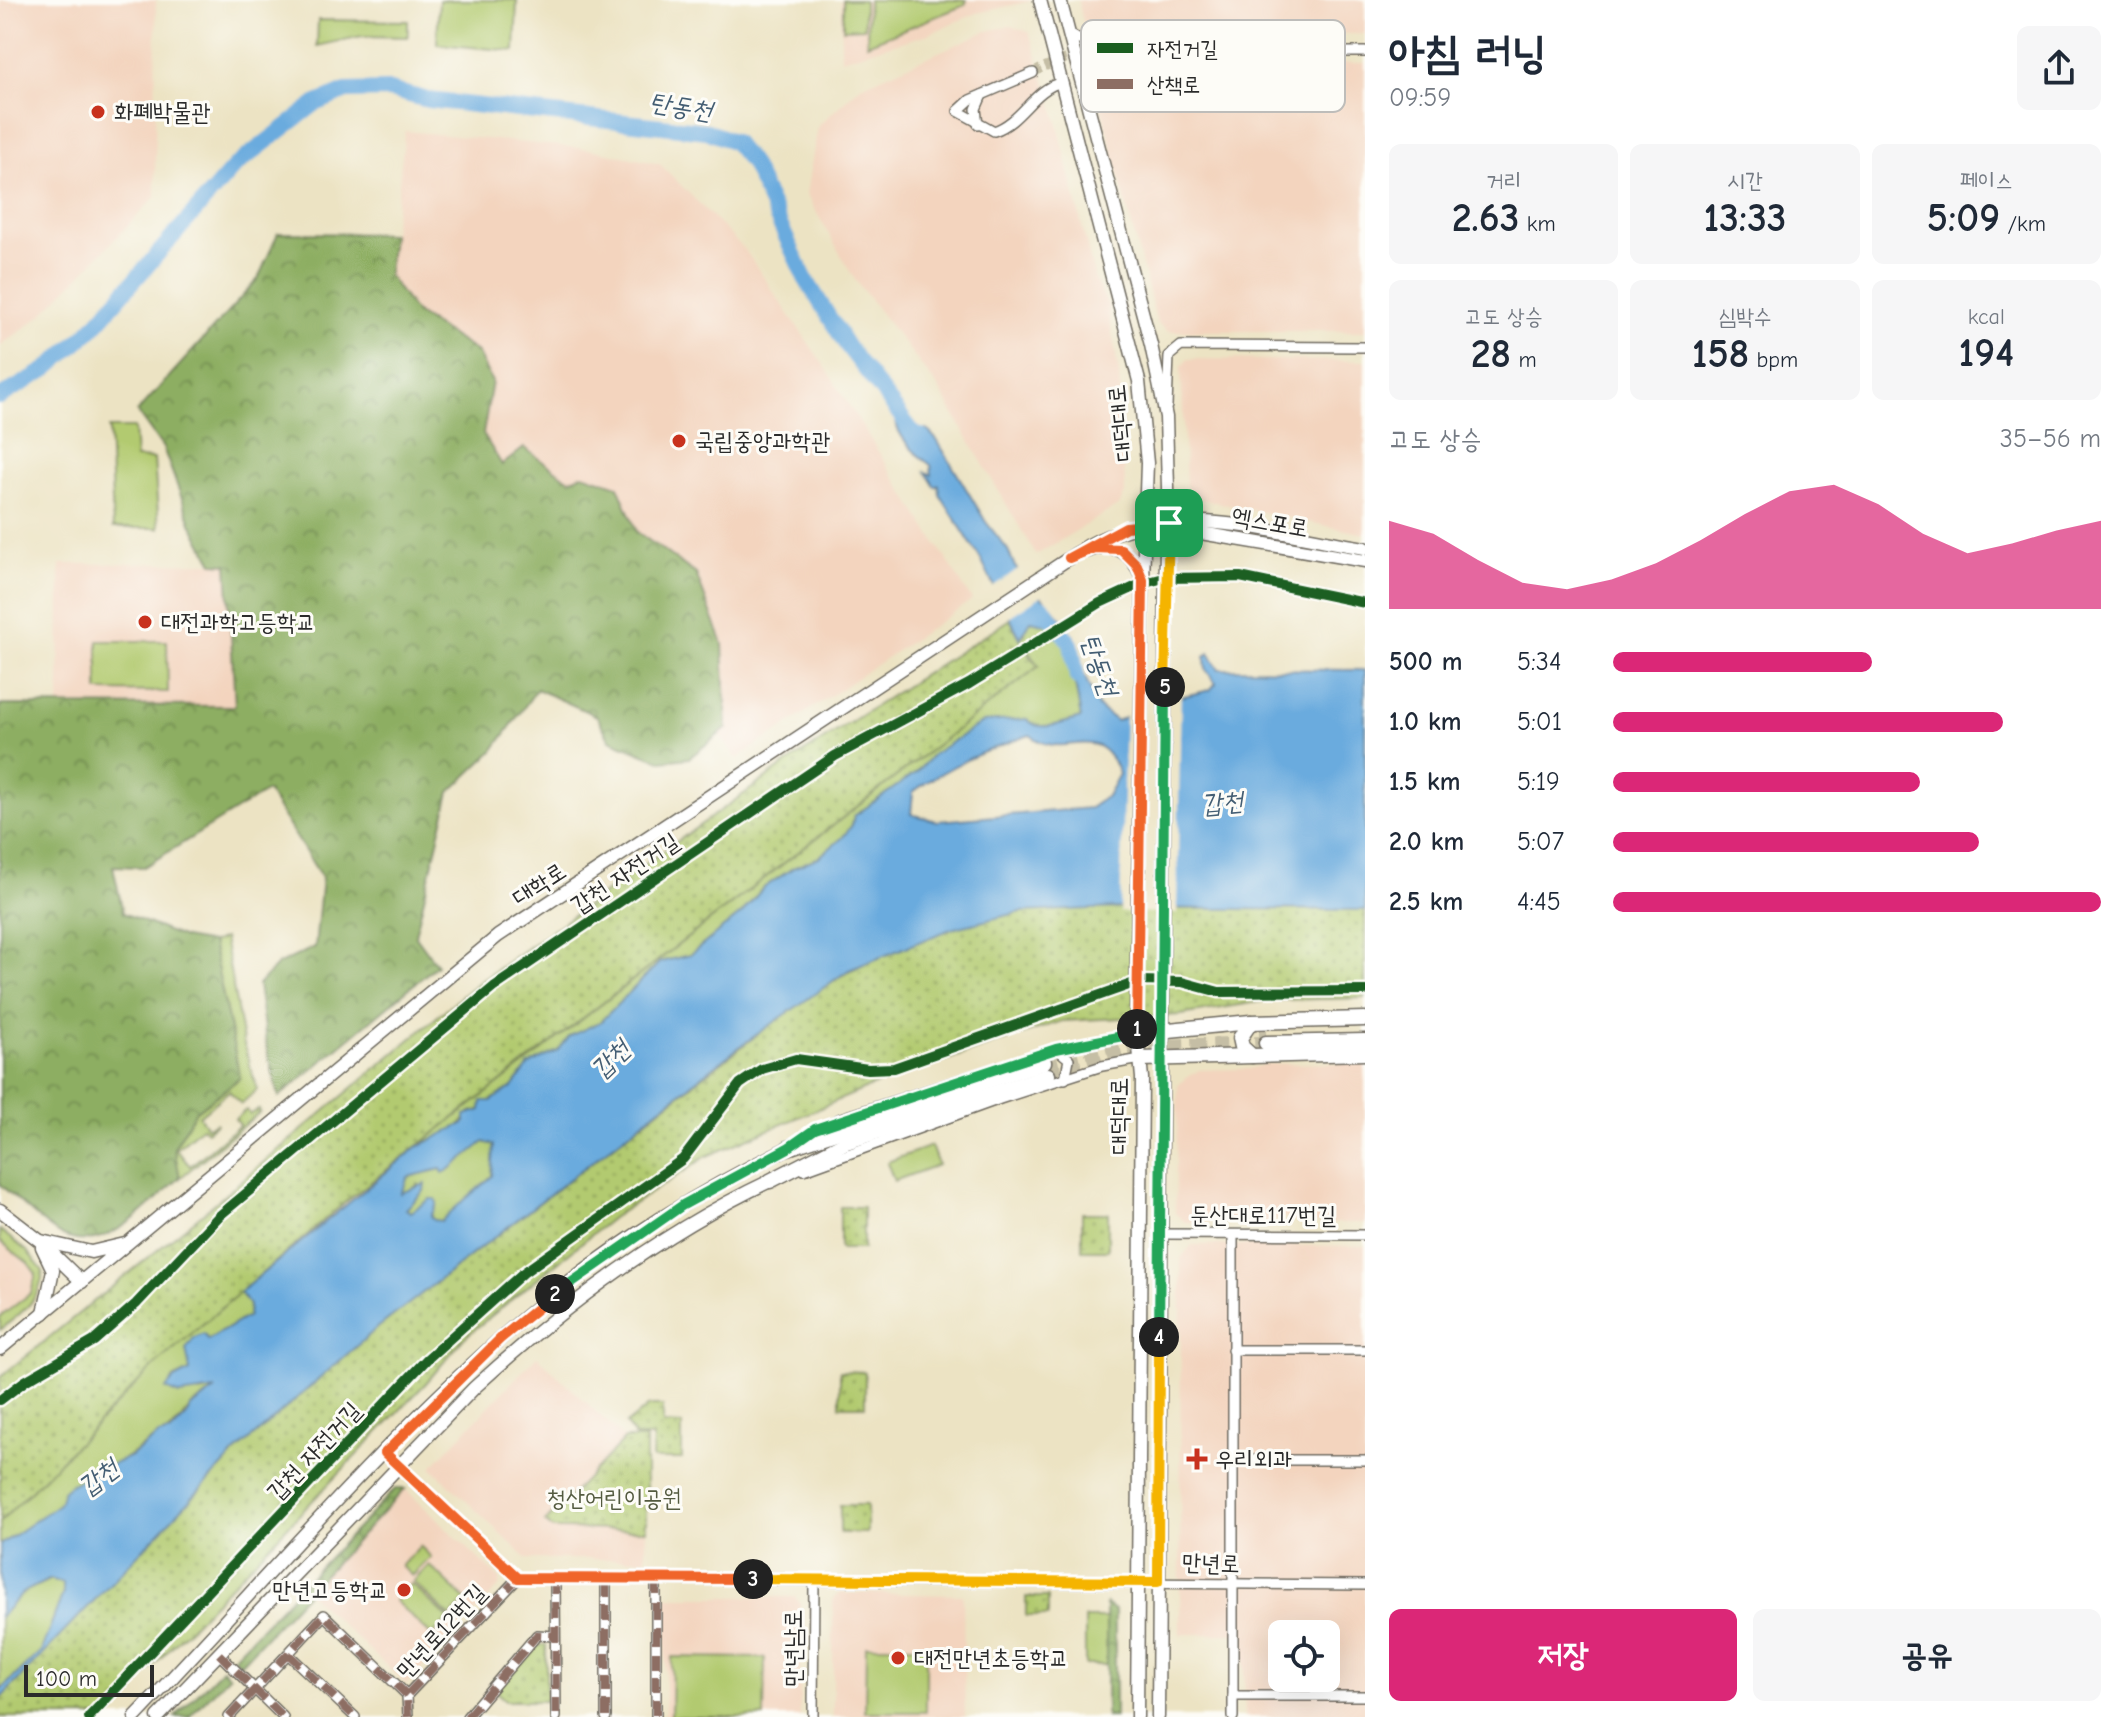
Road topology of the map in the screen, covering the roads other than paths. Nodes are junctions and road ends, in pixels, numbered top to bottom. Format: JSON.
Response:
{"nodes":[{"id":1,"x":1040,"y":0,"type":"edge"},
{"id":2,"x":1060,"y":0,"type":"edge"},
{"id":3,"x":1068,"y":33,"type":"junction"},
{"id":4,"x":1081,"y":41,"type":"edge"},
{"id":5,"x":1033,"y":73,"type":"tunnel mouth"},
{"id":6,"x":1081,"y":79,"type":"edge"},
{"id":7,"x":1062,"y":82,"type":"junction"},
{"id":8,"x":982,"y":95,"type":"junction"},
{"id":9,"x":1090,"y":112,"type":"edge"},
{"id":10,"x":978,"y":124,"type":"junction"},
{"id":11,"x":1365,"y":347,"type":"edge"},
{"id":12,"x":1166,"y":417,"type":"junction"},
{"id":13,"x":1169,"y":523,"type":"junction"},
{"id":14,"x":1147,"y":524,"type":"junction"},
{"id":15,"x":1365,"y":548,"type":"edge"},
{"id":16,"x":1069,"y":558,"type":"junction"},
{"id":17,"x":1365,"y":561,"type":"edge"},
{"id":18,"x":1143,"y":580,"type":"junction"},
{"id":19,"x":1365,"y":1019,"type":"edge"},
{"id":20,"x":1251,"y":1022,"type":"junction"},
{"id":21,"x":1163,"y":1024,"type":"junction"},
{"id":22,"x":1365,"y":1029,"type":"edge"},
{"id":23,"x":1138,"y":1033,"type":"junction"},
{"id":24,"x":1365,"y":1041,"type":"edge"},
{"id":25,"x":1056,"y":1049,"type":"junction"},
{"id":26,"x":1365,"y":1053,"type":"edge"},
{"id":27,"x":1252,"y":1056,"type":"junction"},
{"id":28,"x":1162,"y":1058,"type":"junction"},
{"id":29,"x":1141,"y":1059,"type":"junction"},
{"id":30,"x":1065,"y":1079,"type":"junction"},
{"id":31,"x":788,"y":1148,"type":"junction"},
{"id":32,"x":770,"y":1181,"type":"junction"},
{"id":33,"x":0,"y":1210,"type":"edge"},
{"id":34,"x":1160,"y":1234,"type":"junction"},
{"id":35,"x":1233,"y":1235,"type":"junction"},
{"id":36,"x":1365,"y":1235,"type":"edge"},
{"id":37,"x":40,"y":1241,"type":"junction"},
{"id":38,"x":128,"y":1243,"type":"junction"},
{"id":39,"x":82,"y":1282,"type":"junction"},
{"id":40,"x":44,"y":1313,"type":"junction"},
{"id":41,"x":0,"y":1349,"type":"edge"},
{"id":42,"x":1232,"y":1350,"type":"junction"},
{"id":43,"x":1365,"y":1350,"type":"edge"},
{"id":44,"x":385,"y":1453,"type":"junction"},
{"id":45,"x":1232,"y":1460,"type":"junction"},
{"id":46,"x":1365,"y":1460,"type":"edge"},
{"id":47,"x":399,"y":1466,"type":"junction"},
{"id":48,"x":518,"y":1578,"type":"junction"},
{"id":49,"x":555,"y":1578,"type":"junction"},
{"id":50,"x":606,"y":1578,"type":"junction"},
{"id":51,"x":656,"y":1579,"type":"junction"},
{"id":52,"x":814,"y":1580,"type":"junction"},
{"id":53,"x":1137,"y":1581,"type":"junction"},
{"id":54,"x":1158,"y":1582,"type":"junction"},
{"id":55,"x":1234,"y":1585,"type":"junction"},
{"id":56,"x":1365,"y":1585,"type":"edge"},
{"id":57,"x":555,"y":1636,"type":"junction"},
{"id":58,"x":219,"y":1654,"type":"junction"},
{"id":59,"x":288,"y":1654,"type":"junction"},
{"id":60,"x":255,"y":1689,"type":"junction"},
{"id":61,"x":407,"y":1695,"type":"junction"},
{"id":62,"x":1233,"y":1696,"type":"junction"},
{"id":63,"x":1365,"y":1696,"type":"edge"},
{"id":64,"x":135,"y":1717,"type":"edge"},
{"id":65,"x":158,"y":1717,"type":"edge"},
{"id":66,"x":229,"y":1717,"type":"edge"},
{"id":67,"x":283,"y":1717,"type":"edge"},
{"id":68,"x":355,"y":1717,"type":"edge"},
{"id":69,"x":408,"y":1717,"type":"edge"},
{"id":70,"x":467,"y":1717,"type":"edge"},
{"id":71,"x":556,"y":1717,"type":"edge"},
{"id":72,"x":606,"y":1717,"type":"edge"},
{"id":73,"x":656,"y":1717,"type":"edge"},
{"id":74,"x":813,"y":1717,"type":"edge"},
{"id":75,"x":1137,"y":1717,"type":"edge"},
{"id":76,"x":1158,"y":1717,"type":"edge"},
{"id":77,"x":1233,"y":1717,"type":"edge"}],
"edges":[{"from":1,"to":7,"type":"main road","name":"대덕대로"},
{"from":2,"to":3,"type":"main road","name":"대덕대로"},
{"from":3,"to":4,"type":"street"},
{"from":3,"to":6,"type":"main road","name":"대덕대로"},
{"from":5,"to":8,"type":"street"},
{"from":7,"to":10,"type":"street"},
{"from":7,"to":14,"type":"main road","name":"대덕대로"},
{"from":8,"to":10,"type":"street"},
{"from":8,"to":10,"type":"street"},
{"from":9,"to":12,"type":"main road","name":"대덕대로"},
{"from":11,"to":12,"type":"street"},
{"from":12,"to":13,"type":"main road","name":"대덕대로"},
{"from":13,"to":14,"type":"main road","name":"엑스포로"},
{"from":13,"to":15,"type":"main road","name":"엑스포로"},
{"from":13,"to":17,"type":"main road","name":"엑스포로"},
{"from":13,"to":21,"type":"main road","name":"대덕대로"},
{"from":14,"to":16,"type":"main road","name":"대학로"},
{"from":14,"to":18,"type":"main road","name":"대덕대로"},
{"from":16,"to":18,"type":"main road"},
{"from":16,"to":38,"type":"main road","name":"대학로"},
{"from":18,"to":23,"type":"main road","name":"대덕대로"},
{"from":19,"to":20,"type":"highway"},
{"from":20,"to":21,"type":"highway"},
{"from":20,"to":27,"type":"highway"},
{"from":21,"to":23,"type":"highway"},
{"from":21,"to":28,"type":"main road","name":"대덕대로"},
{"from":22,"to":24,"type":"highway"},
{"from":23,"to":25,"type":"street"},
{"from":23,"to":29,"type":"main road","name":"대덕대로"},
{"from":25,"to":30,"type":"street"},
{"from":25,"to":31,"type":"street"},
{"from":26,"to":27,"type":"highway"},
{"from":27,"to":28,"type":"highway"},
{"from":28,"to":29,"type":"highway"},
{"from":28,"to":34,"type":"main road","name":"대덕대로"},
{"from":29,"to":30,"type":"street"},
{"from":29,"to":53,"type":"main road","name":"대덕대로"},
{"from":30,"to":32,"type":"street"},
{"from":31,"to":32,"type":"highway"},
{"from":31,"to":44,"type":"main road"},
{"from":32,"to":47,"type":"main road"},
{"from":33,"to":37,"type":"main road"},
{"from":34,"to":35,"type":"street","name":"둔산대로117번길"},
{"from":34,"to":54,"type":"main road","name":"대덕대로"},
{"from":35,"to":36,"type":"street","name":"둔산대로117번길"},
{"from":35,"to":42,"type":"street"},
{"from":37,"to":38,"type":"main road"},
{"from":37,"to":39,"type":"main road"},
{"from":37,"to":40,"type":"main road"},
{"from":38,"to":39,"type":"main road","name":"대학로"},
{"from":39,"to":40,"type":"main road","name":"대학로"},
{"from":40,"to":41,"type":"main road","name":"대학로"},
{"from":42,"to":43,"type":"street"},
{"from":42,"to":45,"type":"street"},
{"from":44,"to":47,"type":"street"},
{"from":44,"to":64,"type":"main road"},
{"from":45,"to":46,"type":"street"},
{"from":45,"to":55,"type":"street"},
{"from":47,"to":48,"type":"street"},
{"from":47,"to":58,"type":"main road"},
{"from":48,"to":49,"type":"street","name":"만년로"},
{"from":48,"to":61,"type":"street","name":"만년로12번길"},
{"from":49,"to":50,"type":"street","name":"만년로"},
{"from":49,"to":57,"type":"street"},
{"from":50,"to":51,"type":"street","name":"만년로"},
{"from":50,"to":72,"type":"street"},
{"from":51,"to":52,"type":"street","name":"만년로"},
{"from":51,"to":73,"type":"street"},
{"from":52,"to":53,"type":"street","name":"만년로"},
{"from":52,"to":74,"type":"street","name":"만년남로"},
{"from":53,"to":54,"type":"street","name":"만년로"},
{"from":53,"to":75,"type":"main road","name":"대덕대로"},
{"from":54,"to":55,"type":"street","name":"만년로"},
{"from":54,"to":76,"type":"main road","name":"대덕대로"},
{"from":55,"to":56,"type":"street","name":"만년로"},
{"from":55,"to":62,"type":"street"},
{"from":57,"to":70,"type":"street"},
{"from":57,"to":71,"type":"street"},
{"from":58,"to":60,"type":"street"},
{"from":58,"to":65,"type":"main road"},
{"from":59,"to":60,"type":"street"},
{"from":59,"to":61,"type":"street"},
{"from":59,"to":68,"type":"street"},
{"from":60,"to":66,"type":"street"},
{"from":60,"to":67,"type":"street"},
{"from":61,"to":69,"type":"street","name":"만년로12번길"},
{"from":62,"to":63,"type":"street"},
{"from":62,"to":77,"type":"street"}]}
